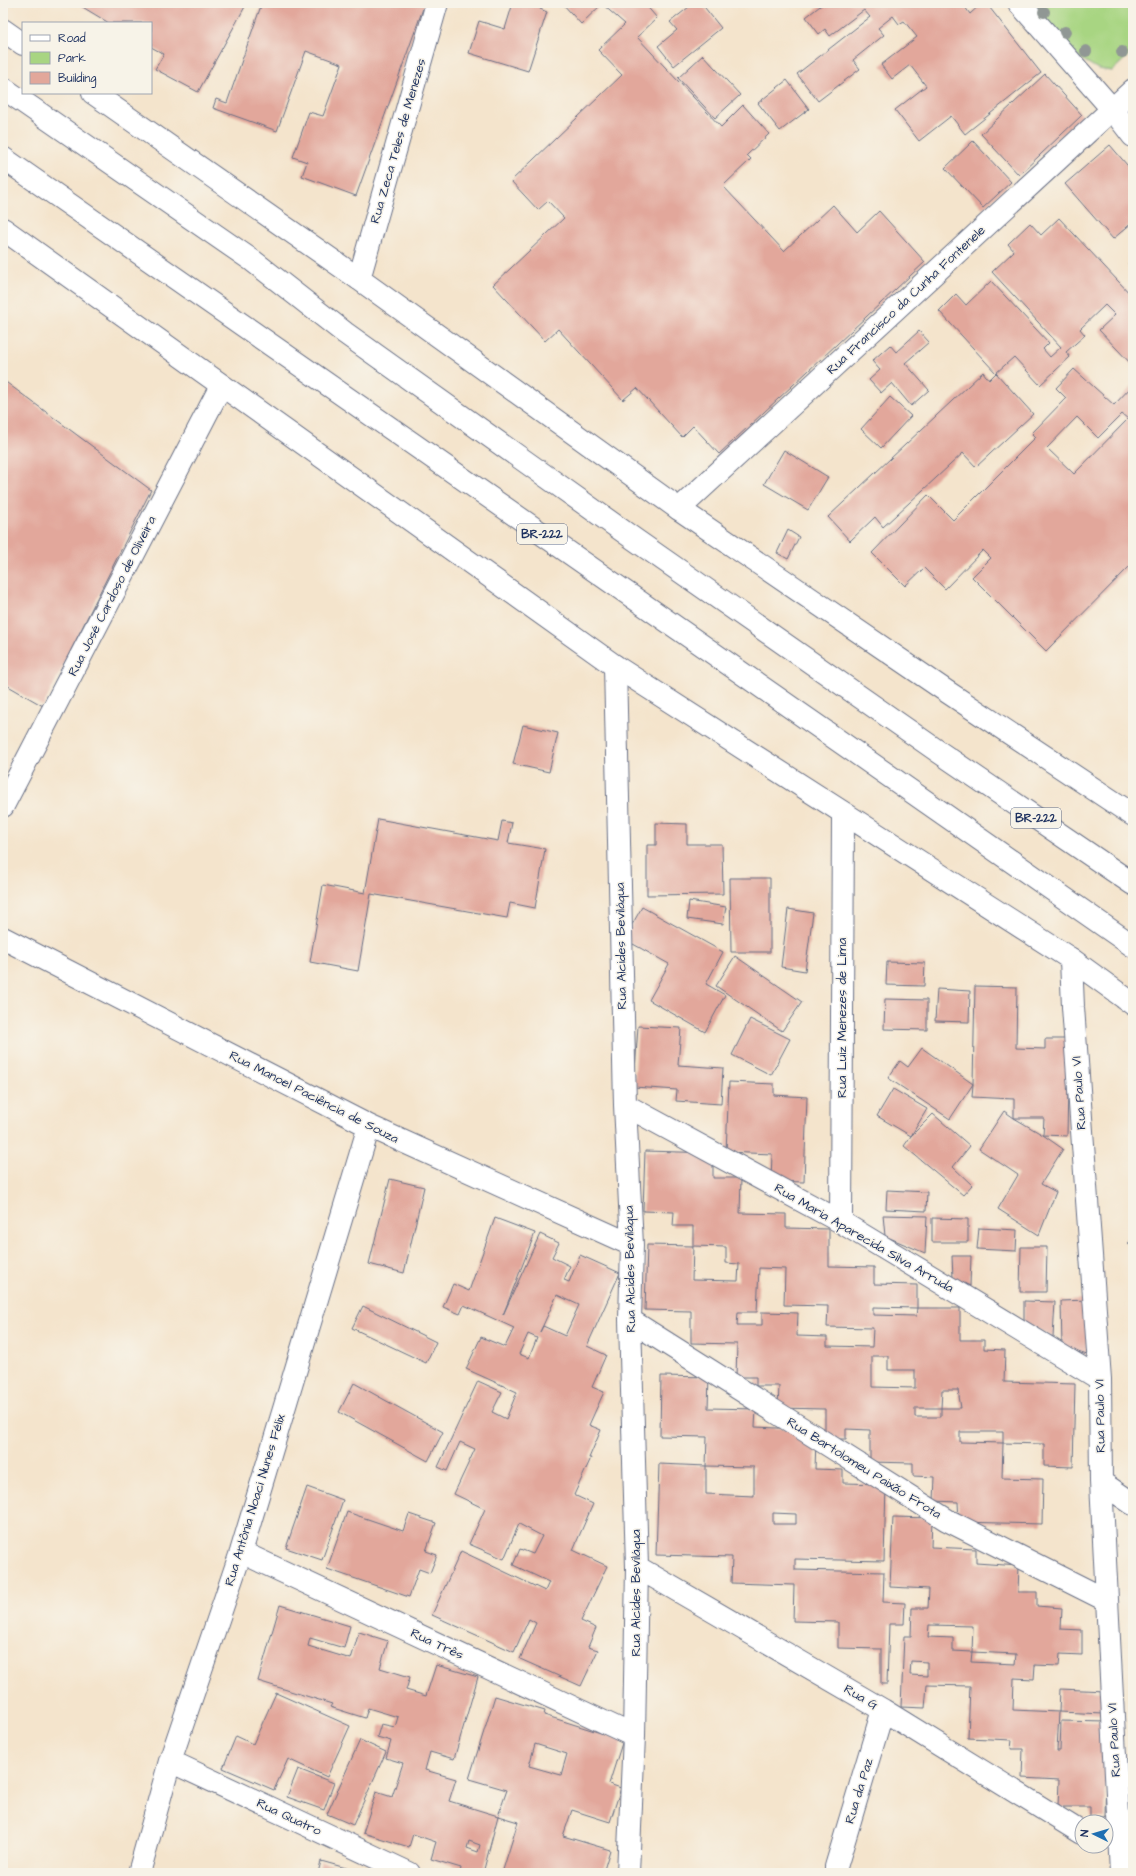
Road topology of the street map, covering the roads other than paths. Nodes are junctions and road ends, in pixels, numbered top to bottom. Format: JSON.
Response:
{"nodes":[{"id":1,"x":437,"y":3,"type":"edge"},
{"id":2,"x":1019,"y":3,"type":"edge"},
{"id":3,"x":3,"y":30,"type":"edge"},
{"id":4,"x":22,"y":43,"type":"edge"},
{"id":5,"x":3,"y":88,"type":"edge"},
{"id":6,"x":1133,"y":90,"type":"edge"},
{"id":7,"x":94,"y":94,"type":"edge"},
{"id":8,"x":1113,"y":110,"type":"junction"},
{"id":9,"x":1133,"y":136,"type":"edge"},
{"id":10,"x":3,"y":158,"type":"edge"},
{"id":11,"x":3,"y":230,"type":"edge"},
{"id":12,"x":359,"y":279,"type":"junction"},
{"id":13,"x":221,"y":386,"type":"junction"},
{"id":14,"x":678,"y":509,"type":"junction"},
{"id":15,"x":615,"y":666,"type":"junction"},
{"id":16,"x":3,"y":806,"type":"edge"},
{"id":17,"x":843,"y":814,"type":"junction"},
{"id":18,"x":1133,"y":815,"type":"edge"},
{"id":19,"x":1133,"y":884,"type":"edge"},
{"id":20,"x":3,"y":938,"type":"edge"},
{"id":21,"x":1133,"y":946,"type":"edge"},
{"id":22,"x":1072,"y":959,"type":"junction"},
{"id":23,"x":1133,"y":1004,"type":"edge"},
{"id":24,"x":625,"y":1105,"type":"junction"},
{"id":25,"x":369,"y":1126,"type":"junction"},
{"id":26,"x":840,"y":1222,"type":"junction"},
{"id":27,"x":632,"y":1245,"type":"junction"},
{"id":28,"x":630,"y":1320,"type":"junction"},
{"id":29,"x":1100,"y":1379,"type":"junction"},
{"id":30,"x":1101,"y":1482,"type":"junction"},
{"id":31,"x":1133,"y":1504,"type":"edge"},
{"id":32,"x":240,"y":1552,"type":"junction"},
{"id":33,"x":637,"y":1567,"type":"junction"},
{"id":34,"x":1106,"y":1600,"type":"junction"},
{"id":35,"x":883,"y":1710,"type":"junction"},
{"id":36,"x":634,"y":1736,"type":"junction"},
{"id":37,"x":170,"y":1761,"type":"junction"},
{"id":38,"x":1074,"y":1828,"type":"edge"},
{"id":39,"x":1115,"y":1859,"type":"edge"},
{"id":40,"x":139,"y":1873,"type":"edge"},
{"id":41,"x":409,"y":1873,"type":"edge"},
{"id":42,"x":628,"y":1873,"type":"edge"},
{"id":43,"x":836,"y":1873,"type":"edge"}],
"edges":[{"from":1,"to":12,"type":"main road","name":"Rua Zeca Teles de Menezes"},
{"from":2,"to":8,"type":"main road"},
{"from":3,"to":4,"type":"main road"},
{"from":5,"to":19,"type":"main road","number":"BR-222"},
{"from":6,"to":8,"type":"main road","name":"Rua Francisco da Cunha Fontenele"},
{"from":7,"to":12,"type":"main road"},
{"from":8,"to":9,"type":"main road"},
{"from":8,"to":14,"type":"main road","name":"Rua Francisco da Cunha Fontenele"},
{"from":10,"to":21,"type":"main road","number":"BR-222"},
{"from":11,"to":13,"type":"main road"},
{"from":12,"to":14,"type":"main road"},
{"from":13,"to":15,"type":"main road"},
{"from":13,"to":16,"type":"main road","name":"Rua José Cardoso de Oliveira"},
{"from":14,"to":18,"type":"main road"},
{"from":15,"to":17,"type":"main road"},
{"from":15,"to":24,"type":"main road","name":"Rua Alcides Beviláqua"},
{"from":17,"to":22,"type":"main road"},
{"from":17,"to":26,"type":"main road","name":"Rua Luiz Menezes de Lima"},
{"from":20,"to":25,"type":"main road","name":"Rua Manoel Paciência de Souza"},
{"from":22,"to":23,"type":"main road"},
{"from":22,"to":29,"type":"main road","name":"Rua Paulo VI"},
{"from":24,"to":26,"type":"main road","name":"Rua Maria Aparecida Silva Arruda"},
{"from":24,"to":27,"type":"main road","name":"Rua Alcides Beviláqua"},
{"from":25,"to":27,"type":"main road","name":"Rua Manoel Paciência de Souza"},
{"from":25,"to":32,"type":"main road","name":"Rua Antônia Noaci Nunes Félix"},
{"from":26,"to":29,"type":"main road","name":"Rua Maria Aparecida Silva Arruda"},
{"from":27,"to":28,"type":"main road","name":"Rua Alcides Beviláqua"},
{"from":28,"to":33,"type":"main road","name":"Rua Alcides Beviláqua"},
{"from":28,"to":34,"type":"main road","name":"Rua Bartolomeu Paixão Frota"},
{"from":29,"to":30,"type":"main road","name":"Rua Paulo VI"},
{"from":30,"to":31,"type":"main road"},
{"from":30,"to":34,"type":"main road","name":"Rua Paulo VI"},
{"from":32,"to":36,"type":"main road","name":"Rua Três"},
{"from":32,"to":37,"type":"main road","name":"Rua Antônia Noaci Nunes Félix"},
{"from":33,"to":35,"type":"main road","name":"Rua G"},
{"from":33,"to":36,"type":"main road","name":"Rua Alcides Beviláqua"},
{"from":34,"to":39,"type":"main road","name":"Rua Paulo VI"},
{"from":35,"to":38,"type":"main road","name":"Rua G"},
{"from":35,"to":43,"type":"main road","name":"Rua da Paz"},
{"from":36,"to":42,"type":"main road","name":"Rua Alcides Beviláqua"},
{"from":37,"to":40,"type":"main road","name":"Rua Antônia Noaci Nunes Félix"},
{"from":37,"to":41,"type":"main road","name":"Rua Quatro"}]}
